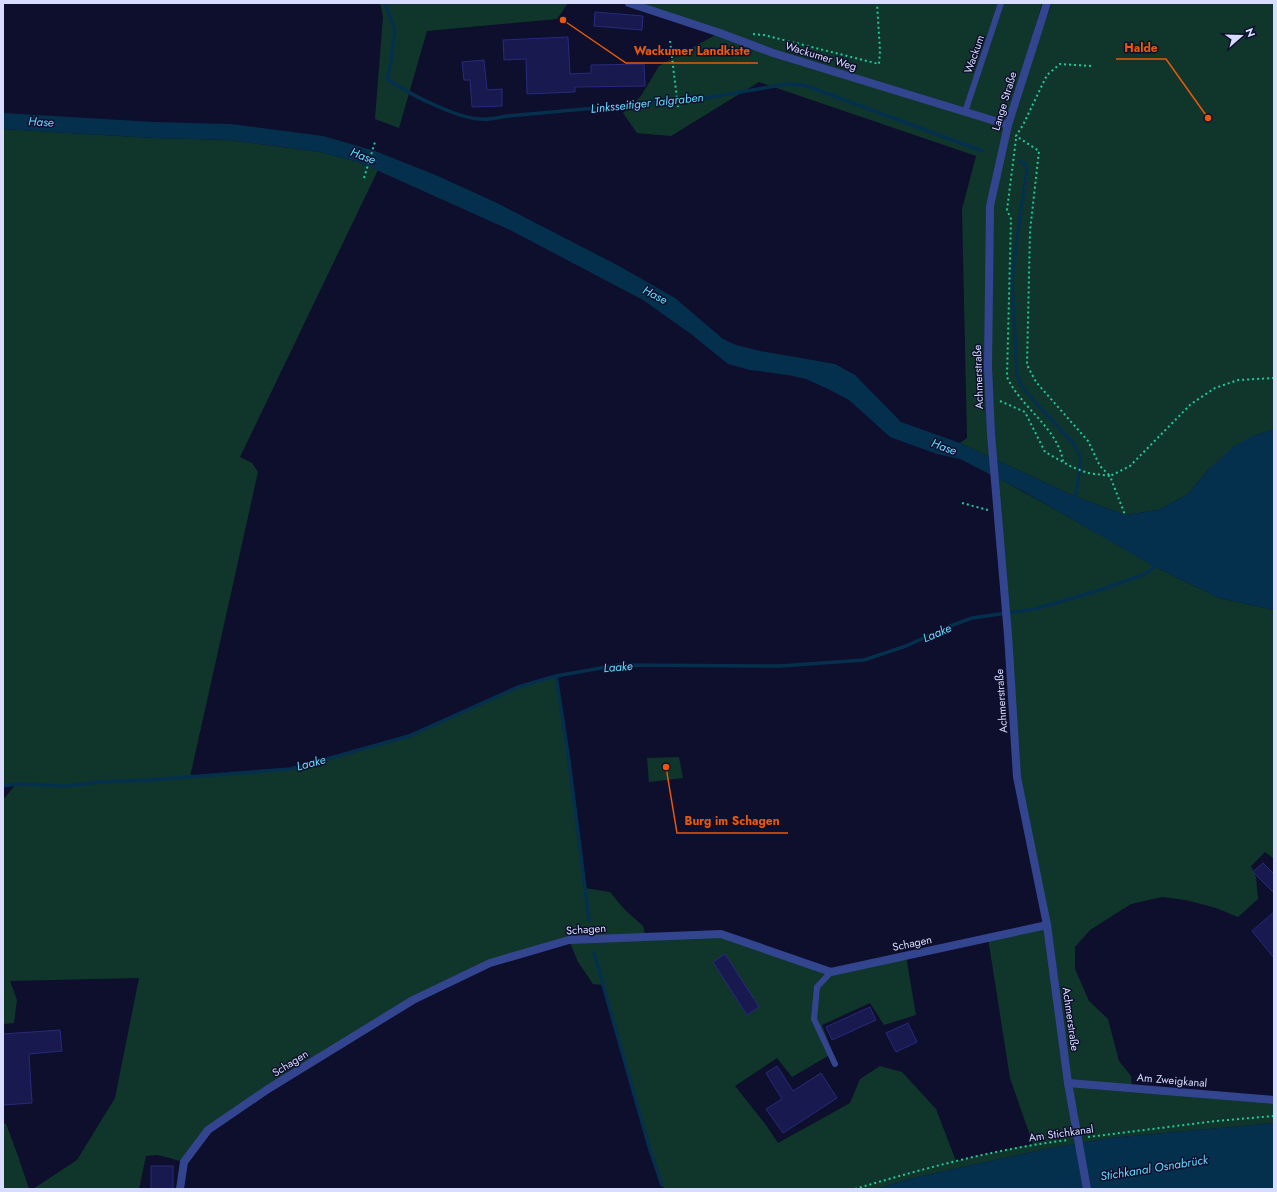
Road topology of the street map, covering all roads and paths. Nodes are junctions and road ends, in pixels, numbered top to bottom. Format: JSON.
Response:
{"nodes":[{"id":1,"x":629,"y":3,"type":"edge"},
{"id":2,"x":878,"y":3,"type":"edge"},
{"id":3,"x":1001,"y":3,"type":"edge"},
{"id":4,"x":1047,"y":3,"type":"edge"},
{"id":5,"x":750,"y":34,"type":"dead end"},
{"id":6,"x":670,"y":41,"type":"dead end"},
{"id":7,"x":1091,"y":66,"type":"dead end"},
{"id":8,"x":678,"y":107,"type":"dead end"},
{"id":9,"x":965,"y":112,"type":"junction"},
{"id":10,"x":1008,"y":125,"type":"junction"},
{"id":11,"x":1016,"y":136,"type":"junction"},
{"id":12,"x":375,"y":142,"type":"dead end"},
{"id":13,"x":364,"y":178,"type":"dead end"},
{"id":14,"x":990,"y":206,"type":"joint"},
{"id":15,"x":1274,"y":378,"type":"edge"},
{"id":16,"x":989,"y":396,"type":"junction"},
{"id":17,"x":1063,"y":461,"type":"junction"},
{"id":18,"x":1110,"y":476,"type":"junction"},
{"id":19,"x":962,"y":503,"type":"dead end"},
{"id":20,"x":997,"y":507,"type":"junction"},
{"id":21,"x":1125,"y":515,"type":"dead end"},
{"id":22,"x":1047,"y":925,"type":"junction"},
{"id":23,"x":831,"y":972,"type":"junction"},
{"id":24,"x":835,"y":1064,"type":"dead end"},
{"id":25,"x":1068,"y":1083,"type":"junction"},
{"id":26,"x":1274,"y":1100,"type":"edge"},
{"id":27,"x":1274,"y":1116,"type":"edge"},
{"id":28,"x":1088,"y":1137,"type":"dead end"},
{"id":29,"x":1072,"y":1139,"type":"dead end"},
{"id":30,"x":180,"y":1189,"type":"edge"},
{"id":31,"x":855,"y":1189,"type":"edge"},
{"id":32,"x":1087,"y":1189,"type":"edge"}],
"edges":[{"from":1,"to":9,"type":"street","name":"Wackumer Weg"},
{"from":2,"to":5,"type":"path"},
{"from":3,"to":9,"type":"lane","name":"Wackum"},
{"from":4,"to":10,"type":"street","name":"Lange Straße"},
{"from":6,"to":8,"type":"path"},
{"from":7,"to":11,"type":"path"},
{"from":9,"to":10,"type":"street","name":"Wackumer Weg"},
{"from":10,"to":11,"type":"path"},
{"from":10,"to":14,"type":"street","name":"Lange Straße"},
{"from":11,"to":17,"type":"path"},
{"from":11,"to":18,"type":"path"},
{"from":12,"to":13,"type":"path"},
{"from":14,"to":16,"type":"street","name":"Achmerstraße"},
{"from":15,"to":18,"type":"path"},
{"from":16,"to":17,"type":"path"},
{"from":16,"to":20,"type":"street","name":"Achmerstraße"},
{"from":17,"to":18,"type":"path"},
{"from":18,"to":21,"type":"path"},
{"from":19,"to":20,"type":"path"},
{"from":20,"to":22,"type":"street","name":"Achmerstraße"},
{"from":22,"to":23,"type":"street","name":"Schagen"},
{"from":22,"to":25,"type":"street","name":"Achmerstraße"},
{"from":23,"to":24,"type":"lane"},
{"from":23,"to":30,"type":"street","name":"Schagen"},
{"from":25,"to":26,"type":"street","name":"Am Zweigkanal"},
{"from":25,"to":32,"type":"street","name":"Achmerstraße"},
{"from":27,"to":28,"type":"path","name":"Am Stichkanal"},
{"from":29,"to":31,"type":"path","name":"Am Stichkanal"}]}
